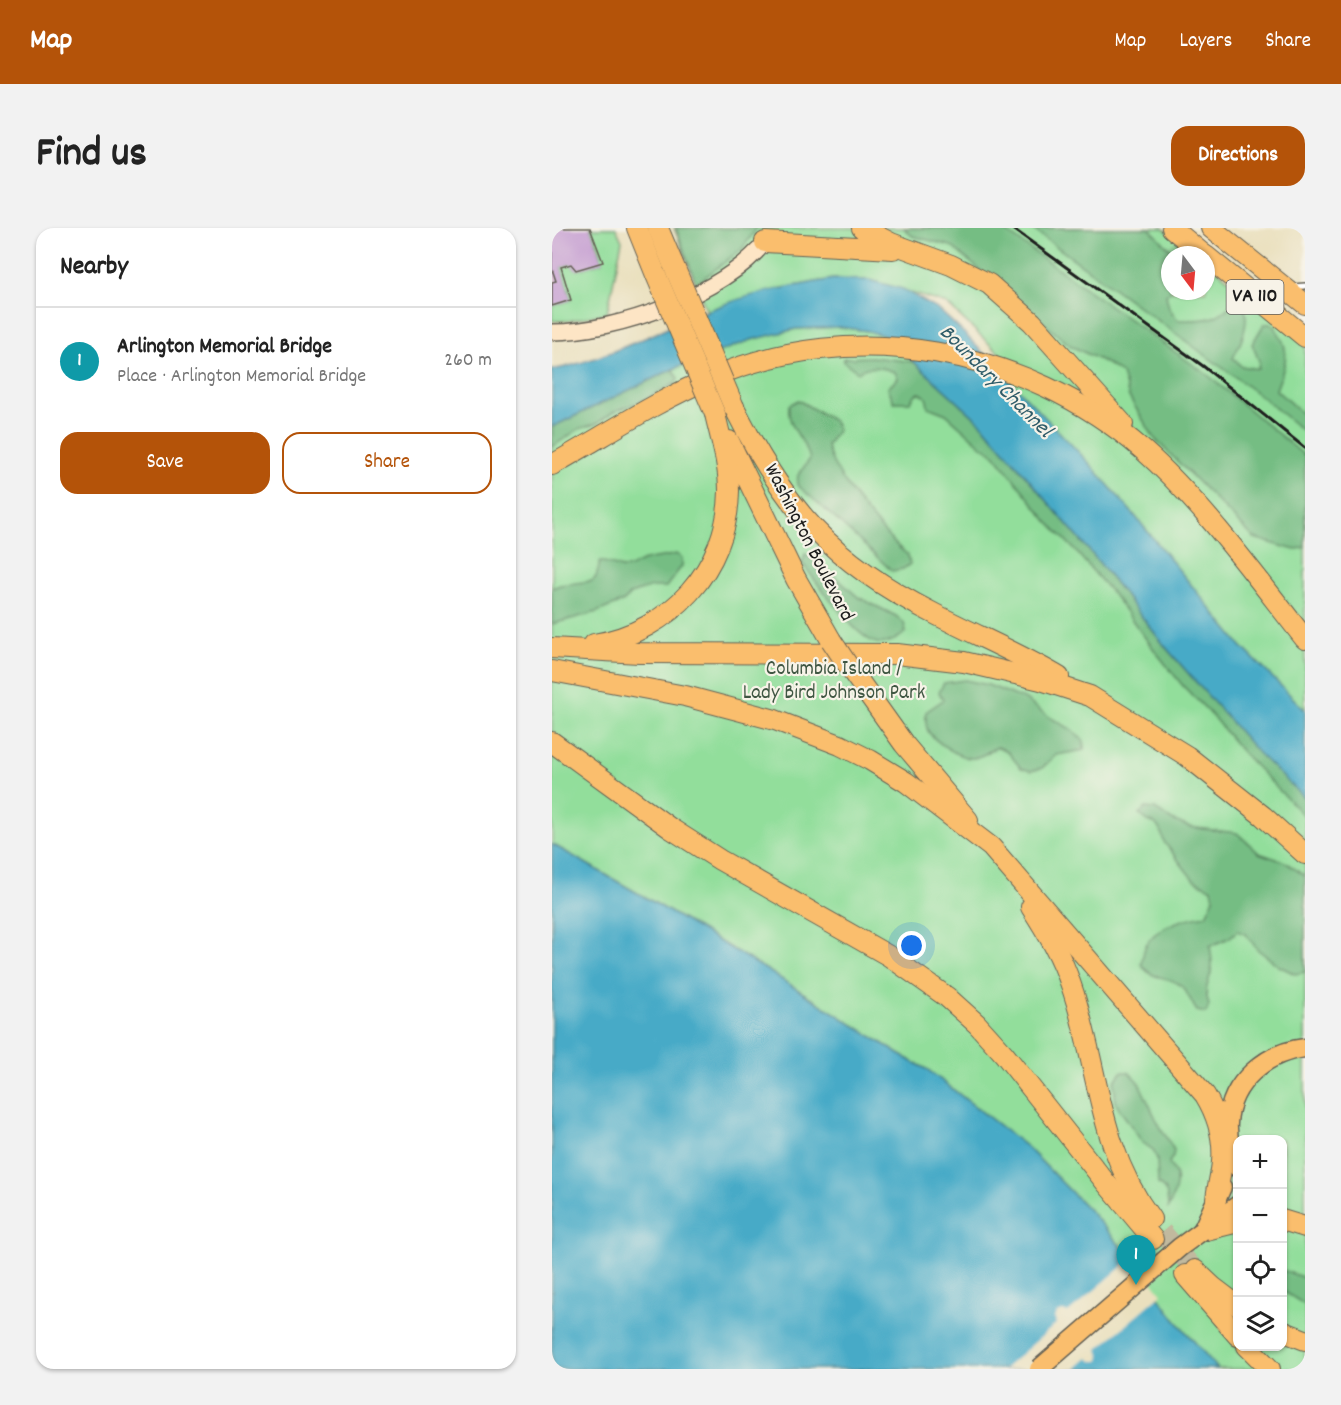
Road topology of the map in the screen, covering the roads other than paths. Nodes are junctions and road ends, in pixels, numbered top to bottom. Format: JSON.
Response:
{"nodes":[{"id":1,"x":658,"y":228,"type":"edge"},
{"id":2,"x":664,"y":228,"type":"edge"},
{"id":3,"x":780,"y":228,"type":"edge"},
{"id":4,"x":862,"y":228,"type":"edge"},
{"id":5,"x":1172,"y":228,"type":"edge"},
{"id":6,"x":1211,"y":228,"type":"edge"},
{"id":7,"x":639,"y":234,"type":"edge"},
{"id":8,"x":768,"y":235,"type":"edge"},
{"id":9,"x":1193,"y":246,"type":"edge"},
{"id":10,"x":914,"y":252,"type":"junction"},
{"id":11,"x":1215,"y":264,"type":"edge"},
{"id":12,"x":665,"y":270,"type":"junction"},
{"id":13,"x":1305,"y":286,"type":"edge"},
{"id":14,"x":1285,"y":287,"type":"junction"},
{"id":15,"x":1305,"y":304,"type":"edge"},
{"id":16,"x":681,"y":308,"type":"junction"},
{"id":17,"x":552,"y":332,"type":"edge"},
{"id":18,"x":1305,"y":337,"type":"edge"},
{"id":19,"x":715,"y":414,"type":"junction"},
{"id":20,"x":1143,"y":450,"type":"junction"},
{"id":21,"x":552,"y":465,"type":"edge"},
{"id":22,"x":1305,"y":639,"type":"edge"},
{"id":23,"x":556,"y":648,"type":"edge"},
{"id":24,"x":552,"y":671,"type":"edge"},
{"id":25,"x":1090,"y":696,"type":"junction"},
{"id":26,"x":552,"y":742,"type":"edge"},
{"id":27,"x":991,"y":847,"type":"junction"},
{"id":28,"x":1305,"y":854,"type":"edge"},
{"id":29,"x":1010,"y":868,"type":"junction"},
{"id":30,"x":1305,"y":1048,"type":"edge"},
{"id":31,"x":1185,"y":1069,"type":"junction"},
{"id":32,"x":1229,"y":1114,"type":"junction"},
{"id":33,"x":1230,"y":1144,"type":"junction"},
{"id":34,"x":1233,"y":1153,"type":"edge"},
{"id":35,"x":1216,"y":1200,"type":"junction"},
{"id":36,"x":1233,"y":1209,"type":"edge"},
{"id":37,"x":1233,"y":1223,"type":"edge"},
{"id":38,"x":1202,"y":1231,"type":"junction"},
{"id":39,"x":1233,"y":1302,"type":"edge"},
{"id":40,"x":1233,"y":1329,"type":"edge"},
{"id":41,"x":1287,"y":1333,"type":"edge"},
{"id":42,"x":1305,"y":1340,"type":"edge"},
{"id":43,"x":1251,"y":1351,"type":"edge"},
{"id":44,"x":1040,"y":1369,"type":"edge"},
{"id":45,"x":1269,"y":1369,"type":"edge"}],
"edges":[{"from":1,"to":12,"type":"highway","name":"Washington Boulevard"},
{"from":2,"to":12,"type":"highway"},
{"from":3,"to":8,"type":"highway"},
{"from":4,"to":10,"type":"highway"},
{"from":5,"to":9,"type":"highway","number":"VA 110"},
{"from":6,"to":14,"type":"highway","number":"VA 110"},
{"from":7,"to":12,"type":"highway","name":"Washington Boulevard"},
{"from":8,"to":10,"type":"highway"},
{"from":8,"to":17,"type":"street"},
{"from":10,"to":20,"type":"highway"},
{"from":11,"to":18,"type":"highway","number":"VA 110"},
{"from":12,"to":16,"type":"highway","name":"Washington Boulevard","bridge":true},
{"from":13,"to":14,"type":"lane"},
{"from":14,"to":15,"type":"highway","number":"VA 110"},
{"from":16,"to":19,"type":"highway","name":"Washington Boulevard","bridge":true},
{"from":16,"to":25,"type":"highway","name":"Washington Boulevard","bridge":true},
{"from":19,"to":23,"type":"highway"},
{"from":19,"to":27,"type":"highway","name":"Washington Boulevard","bridge":true},
{"from":20,"to":21,"type":"highway"},
{"from":20,"to":22,"type":"highway"},
{"from":23,"to":25,"type":"highway"},
{"from":24,"to":27,"type":"highway"},
{"from":25,"to":28,"type":"highway"},
{"from":26,"to":29,"type":"highway"},
{"from":27,"to":29,"type":"highway"},
{"from":29,"to":31,"type":"highway"},
{"from":30,"to":32,"type":"main road"},
{"from":31,"to":32,"type":"highway"},
{"from":31,"to":35,"type":"highway"},
{"from":32,"to":33,"type":"main road"},
{"from":33,"to":34,"type":"main road"},
{"from":33,"to":35,"type":"main road"},
{"from":35,"to":38,"type":"main road"},
{"from":36,"to":38,"type":"main road"},
{"from":37,"to":38,"type":"highway"},
{"from":38,"to":44,"type":"main road","bridge":true},
{"from":39,"to":40,"type":"highway"},
{"from":41,"to":42,"type":"highway"},
{"from":43,"to":45,"type":"highway"}]}
